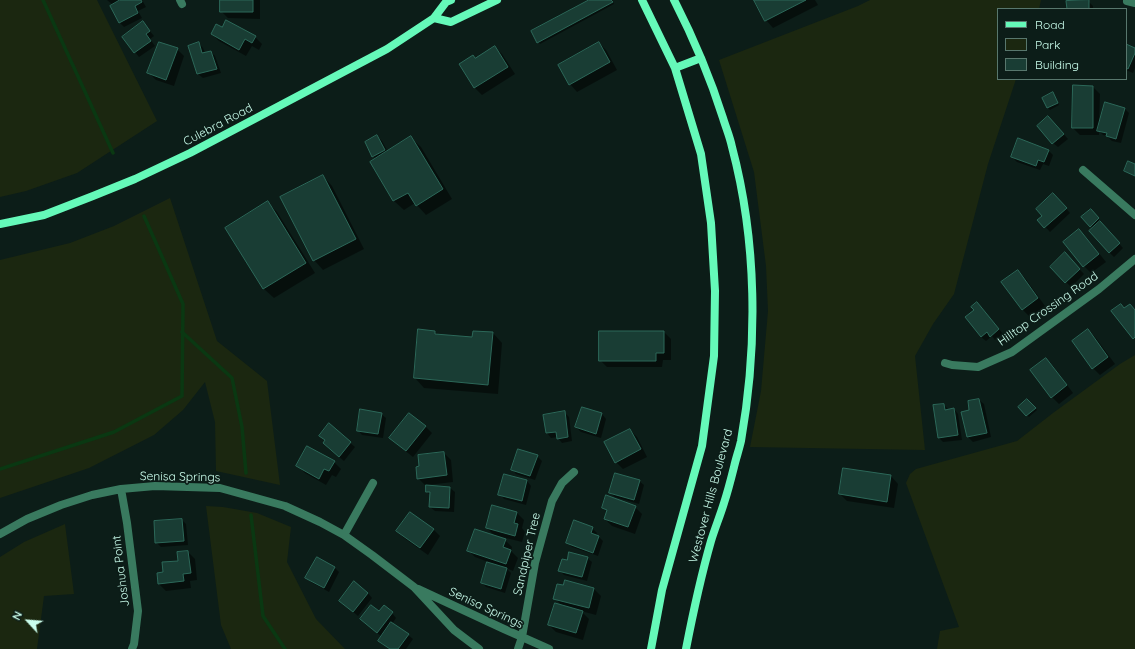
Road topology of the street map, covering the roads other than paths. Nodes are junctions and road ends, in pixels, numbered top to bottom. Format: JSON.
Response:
{"nodes":[{"id":1,"x":450,"y":0,"type":"edge"},
{"id":2,"x":497,"y":0,"type":"edge"},
{"id":3,"x":642,"y":0,"type":"edge"},
{"id":4,"x":674,"y":0,"type":"edge"},
{"id":5,"x":434,"y":18,"type":"junction"},
{"id":6,"x":702,"y":58,"type":"junction"},
{"id":7,"x":675,"y":68,"type":"junction"},
{"id":8,"x":1083,"y":170,"type":"dead end"},
{"id":9,"x":1135,"y":215,"type":"edge"},
{"id":10,"x":0,"y":224,"type":"edge"},
{"id":11,"x":1135,"y":259,"type":"edge"},
{"id":12,"x":945,"y":363,"type":"dead end"},
{"id":13,"x":574,"y":472,"type":"dead end"},
{"id":14,"x":373,"y":483,"type":"dead end"},
{"id":15,"x":121,"y":489,"type":"junction"},
{"id":16,"x":0,"y":534,"type":"edge"},
{"id":17,"x":344,"y":535,"type":"junction"},
{"id":18,"x":414,"y":587,"type":"junction"},
{"id":19,"x":522,"y":637,"type":"junction"},
{"id":20,"x":132,"y":649,"type":"edge"},
{"id":21,"x":479,"y":649,"type":"edge"},
{"id":22,"x":518,"y":649,"type":"edge"},
{"id":23,"x":549,"y":649,"type":"edge"},
{"id":24,"x":651,"y":649,"type":"edge"},
{"id":25,"x":686,"y":649,"type":"edge"}],
"edges":[{"from":1,"to":5,"type":"main road","name":"Culebra Road"},
{"from":2,"to":5,"type":"main road"},
{"from":3,"to":7,"type":"main road","name":"Westover Hills Boulevard"},
{"from":4,"to":6,"type":"main road","name":"Westover Hills Boulevard"},
{"from":5,"to":10,"type":"main road","name":"Culebra Road"},
{"from":6,"to":7,"type":"main road"},
{"from":6,"to":25,"type":"main road","name":"Westover Hills Boulevard"},
{"from":7,"to":24,"type":"main road","name":"Westover Hills Boulevard"},
{"from":8,"to":9,"type":"street"},
{"from":11,"to":12,"type":"street","name":"Hilltop Crossing Road"},
{"from":13,"to":19,"type":"street","name":"Sandpiper Tree"},
{"from":14,"to":17,"type":"street"},
{"from":15,"to":16,"type":"street","name":"Senisa Springs"},
{"from":15,"to":17,"type":"street","name":"Senisa Springs"},
{"from":15,"to":20,"type":"street","name":"Joshua Point"},
{"from":17,"to":18,"type":"street","name":"Senisa Springs"},
{"from":18,"to":19,"type":"street","name":"Senisa Springs"},
{"from":18,"to":21,"type":"street","name":"Senisa Springs"},
{"from":19,"to":22,"type":"street","name":"Sandpiper Tree"},
{"from":19,"to":23,"type":"street","name":"Senisa Springs"}]}
